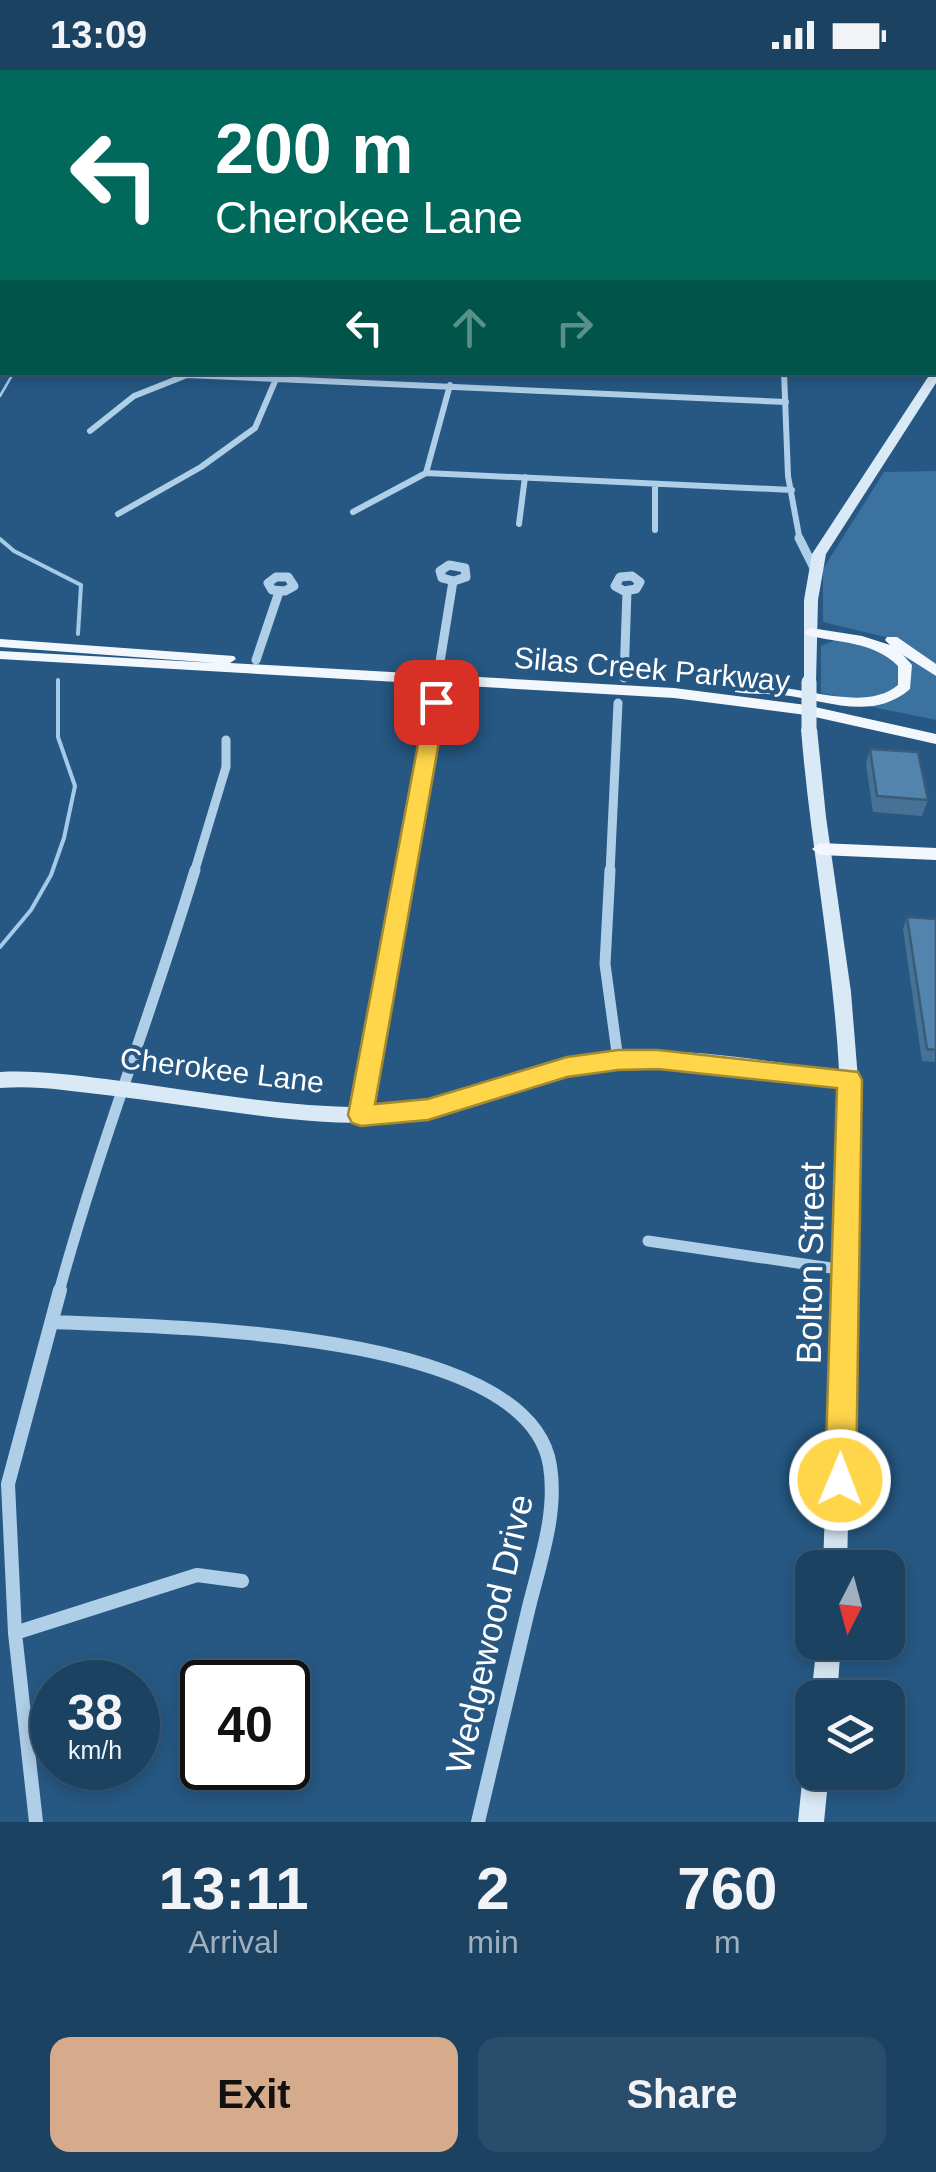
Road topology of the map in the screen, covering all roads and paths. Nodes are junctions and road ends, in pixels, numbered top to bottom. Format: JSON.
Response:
{"nodes":[{"id":1,"x":186,"y":375,"type":"edge"},
{"id":2,"x":278,"y":375,"type":"edge"},
{"id":3,"x":294,"y":375,"type":"edge"},
{"id":4,"x":784,"y":375,"type":"edge"},
{"id":5,"x":450,"y":385,"type":"junction"},
{"id":6,"x":931,"y":394,"type":"edge"},
{"id":7,"x":786,"y":402,"type":"junction"},
{"id":8,"x":90,"y":431,"type":"dead end"},
{"id":9,"x":426,"y":473,"type":"junction"},
{"id":10,"x":525,"y":477,"type":"junction"},
{"id":11,"x":655,"y":484,"type":"junction"},
{"id":12,"x":792,"y":490,"type":"junction"},
{"id":13,"x":352,"y":512,"type":"dead end"},
{"id":14,"x":118,"y":514,"type":"dead end"},
{"id":15,"x":519,"y":524,"type":"dead end"},
{"id":16,"x":654,"y":530,"type":"dead end"},
{"id":17,"x":814,"y":568,"type":"junction"},
{"id":18,"x":453,"y":581,"type":"dead end"},
{"id":19,"x":628,"y":591,"type":"dead end"},
{"id":20,"x":279,"y":592,"type":"dead end"},
{"id":21,"x":811,"y":632,"type":"junction"},
{"id":22,"x":0,"y":643,"type":"edge"},
{"id":23,"x":0,"y":656,"type":"edge"},
{"id":24,"x":256,"y":660,"type":"junction"},
{"id":25,"x":439,"y":668,"type":"junction"},
{"id":26,"x":936,"y":672,"type":"edge"},
{"id":27,"x":624,"y":678,"type":"junction"},
{"id":28,"x":740,"y":689,"type":"junction"},
{"id":29,"x":436,"y":702,"type":"dead end"},
{"id":30,"x":618,"y":703,"type":"dead end"},
{"id":31,"x":936,"y":727,"type":"edge"},
{"id":32,"x":936,"y":739,"type":"edge"},
{"id":33,"x":226,"y":740,"type":"dead end"},
{"id":34,"x":820,"y":849,"type":"junction"},
{"id":35,"x":936,"y":851,"type":"edge"},
{"id":36,"x":618,"y":1060,"type":"junction"},
{"id":37,"x":0,"y":1080,"type":"edge"},
{"id":38,"x":850,"y":1080,"type":"junction"},
{"id":39,"x":124,"y":1088,"type":"junction"},
{"id":40,"x":361,"y":1115,"type":"junction"},
{"id":41,"x":648,"y":1242,"type":"dead end"},
{"id":42,"x":845,"y":1270,"type":"junction"},
{"id":43,"x":52,"y":1322,"type":"junction"},
{"id":44,"x":837,"y":1550,"type":"edge"},
{"id":45,"x":242,"y":1581,"type":"dead end"},
{"id":46,"x":14,"y":1633,"type":"junction"},
{"id":47,"x":814,"y":1790,"type":"edge"},
{"id":48,"x":36,"y":1822,"type":"edge"},
{"id":49,"x":478,"y":1822,"type":"edge"},
{"id":50,"x":811,"y":1822,"type":"edge"}],
"edges":[{"from":1,"to":8,"type":"street"},
{"from":2,"to":14,"type":"street"},
{"from":3,"to":5,"type":"street"},
{"from":4,"to":7,"type":"street"},
{"from":5,"to":7,"type":"street"},
{"from":5,"to":9,"type":"street"},
{"from":6,"to":17,"type":"street"},
{"from":7,"to":12,"type":"street"},
{"from":9,"to":10,"type":"street"},
{"from":9,"to":13,"type":"street"},
{"from":10,"to":11,"type":"street"},
{"from":10,"to":15,"type":"street"},
{"from":11,"to":12,"type":"street"},
{"from":11,"to":16,"type":"street"},
{"from":12,"to":17,"type":"street"},
{"from":17,"to":21,"type":"street","name":"Bolton Street"},
{"from":18,"to":25,"type":"street"},
{"from":19,"to":27,"type":"street"},
{"from":20,"to":24,"type":"street"},
{"from":21,"to":26,"type":"main road"},
{"from":21,"to":28,"type":"main road"},
{"from":21,"to":34,"type":"street","name":"Bolton Street","bridge":true},
{"from":22,"to":24,"type":"main road","name":"Silas Creek Parkway"},
{"from":23,"to":32,"type":"main road","name":"Silas Creek Parkway"},
{"from":24,"to":25,"type":"main road","name":"Silas Creek Parkway"},
{"from":25,"to":27,"type":"main road","name":"Silas Creek Parkway"},
{"from":27,"to":28,"type":"main road","name":"Silas Creek Parkway"},
{"from":28,"to":31,"type":"main road","name":"Silas Creek Parkway"},
{"from":29,"to":40,"type":"street"},
{"from":30,"to":36,"type":"street"},
{"from":33,"to":39,"type":"street"},
{"from":34,"to":35,"type":"main road"},
{"from":34,"to":38,"type":"street","name":"Bolton Street"},
{"from":36,"to":38,"type":"street","name":"Cherokee Lane"},
{"from":36,"to":40,"type":"street","name":"Cherokee Lane"},
{"from":37,"to":39,"type":"street","name":"Cherokee Lane"},
{"from":38,"to":42,"type":"street","name":"Bolton Street"},
{"from":39,"to":40,"type":"street","name":"Cherokee Lane"},
{"from":39,"to":43,"type":"street"},
{"from":41,"to":42,"type":"street"},
{"from":42,"to":44,"type":"street","name":"Bolton Street"},
{"from":43,"to":46,"type":"street"},
{"from":43,"to":49,"type":"street","name":"Wedgewood Drive"},
{"from":45,"to":46,"type":"street"},
{"from":46,"to":48,"type":"street"},
{"from":47,"to":50,"type":"street"}]}
